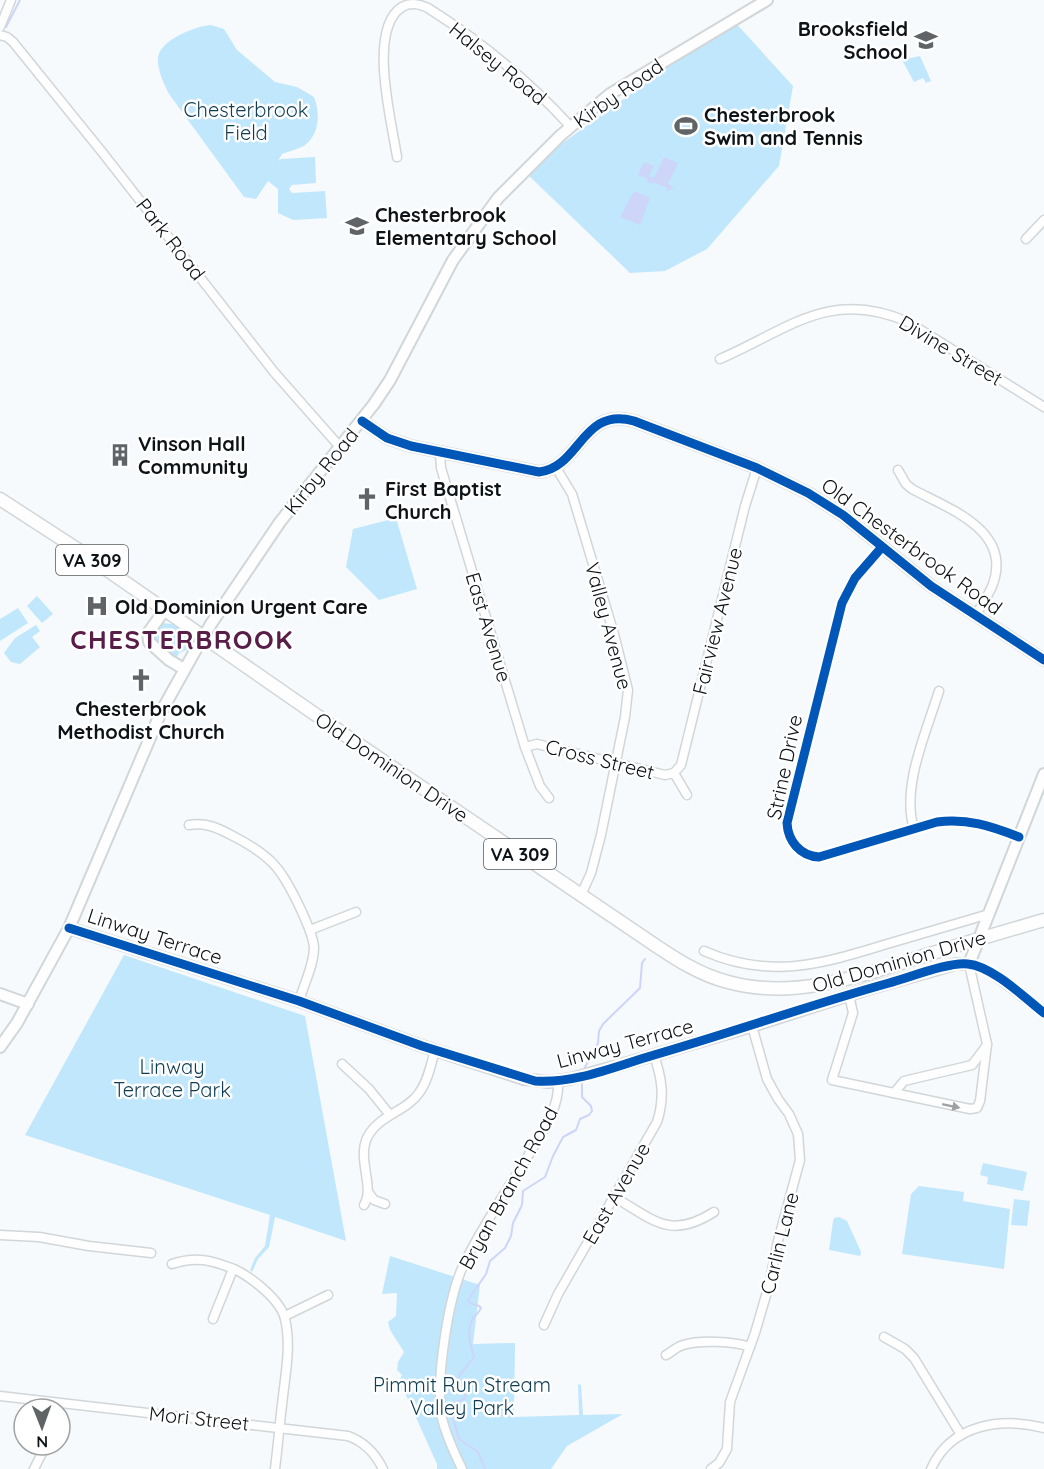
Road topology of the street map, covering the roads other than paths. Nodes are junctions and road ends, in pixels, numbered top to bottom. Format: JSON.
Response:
{"nodes":[{"id":1,"x":11,"y":0,"type":"edge"},
{"id":2,"x":767,"y":0,"type":"edge"},
{"id":3,"x":0,"y":27,"type":"edge"},
{"id":4,"x":0,"y":35,"type":"edge"},
{"id":5,"x":570,"y":126,"type":"junction"},
{"id":6,"x":397,"y":158,"type":"dead end"},
{"id":7,"x":1044,"y":220,"type":"edge"},
{"id":8,"x":1026,"y":238,"type":"dead end"},
{"id":9,"x":720,"y":359,"type":"dead end"},
{"id":10,"x":1044,"y":407,"type":"edge"},
{"id":11,"x":363,"y":421,"type":"junction"},
{"id":12,"x":340,"y":447,"type":"junction"},
{"id":13,"x":440,"y":453,"type":"junction"},
{"id":14,"x":555,"y":466,"type":"junction"},
{"id":15,"x":757,"y":468,"type":"junction"},
{"id":16,"x":898,"y":470,"type":"dead end"},
{"id":17,"x":0,"y":499,"type":"edge"},
{"id":18,"x":882,"y":548,"type":"junction"},
{"id":19,"x":164,"y":611,"type":"junction"},
{"id":20,"x":975,"y":616,"type":"junction"},
{"id":21,"x":1044,"y":660,"type":"edge"},
{"id":22,"x":184,"y":669,"type":"junction"},
{"id":23,"x":939,"y":691,"type":"dead end"},
{"id":24,"x":525,"y":747,"type":"junction"},
{"id":25,"x":616,"y":763,"type":"junction"},
{"id":26,"x":674,"y":773,"type":"junction"},
{"id":27,"x":1044,"y":776,"type":"edge"},
{"id":28,"x":687,"y":795,"type":"dead end"},
{"id":29,"x":549,"y":798,"type":"dead end"},
{"id":30,"x":189,"y":825,"type":"dead end"},
{"id":31,"x":914,"y":829,"type":"junction"},
{"id":32,"x":1019,"y":837,"type":"junction"},
{"id":33,"x":581,"y":895,"type":"junction"},
{"id":34,"x":356,"y":912,"type":"dead end"},
{"id":35,"x":989,"y":914,"type":"junction"},
{"id":36,"x":1044,"y":920,"type":"edge"},
{"id":37,"x":69,"y":928,"type":"junction"},
{"id":38,"x":310,"y":930,"type":"junction"},
{"id":39,"x":979,"y":939,"type":"junction"},
{"id":40,"x":704,"y":951,"type":"dead end"},
{"id":41,"x":969,"y":964,"type":"junction"},
{"id":42,"x":0,"y":994,"type":"edge"},
{"id":43,"x":849,"y":995,"type":"junction"},
{"id":44,"x":299,"y":1001,"type":"junction"},
{"id":45,"x":28,"y":1004,"type":"junction"},
{"id":46,"x":1044,"y":1013,"type":"edge"},
{"id":47,"x":752,"y":1026,"type":"junction"},
{"id":48,"x":987,"y":1044,"type":"junction"},
{"id":49,"x":0,"y":1047,"type":"edge"},
{"id":50,"x":435,"y":1050,"type":"junction"},
{"id":51,"x":654,"y":1055,"type":"junction"},
{"id":52,"x":342,"y":1064,"type":"dead end"},
{"id":53,"x":558,"y":1081,"type":"junction"},
{"id":54,"x":894,"y":1093,"type":"junction"},
{"id":55,"x":390,"y":1115,"type":"junction"},
{"id":56,"x":368,"y":1191,"type":"junction"},
{"id":57,"x":614,"y":1197,"type":"junction"},
{"id":58,"x":385,"y":1204,"type":"dead end"},
{"id":59,"x":364,"y":1205,"type":"dead end"},
{"id":60,"x":714,"y":1212,"type":"dead end"},
{"id":61,"x":0,"y":1235,"type":"edge"},
{"id":62,"x":151,"y":1253,"type":"dead end"},
{"id":63,"x":172,"y":1264,"type":"dead end"},
{"id":64,"x":233,"y":1269,"type":"junction"},
{"id":65,"x":328,"y":1295,"type":"dead end"},
{"id":66,"x":285,"y":1316,"type":"junction"},
{"id":67,"x":213,"y":1319,"type":"dead end"},
{"id":68,"x":544,"y":1325,"type":"dead end"},
{"id":69,"x":884,"y":1337,"type":"dead end"},
{"id":70,"x":750,"y":1347,"type":"junction"},
{"id":71,"x":666,"y":1355,"type":"dead end"},
{"id":72,"x":72,"y":1408,"type":"edge"},
{"id":73,"x":279,"y":1428,"type":"junction"},
{"id":74,"x":1044,"y":1428,"type":"edge"},
{"id":75,"x":961,"y":1435,"type":"junction"},
{"id":76,"x":722,"y":1466,"type":"edge"},
{"id":77,"x":275,"y":1469,"type":"edge"},
{"id":78,"x":383,"y":1469,"type":"edge"},
{"id":79,"x":462,"y":1469,"type":"edge"},
{"id":80,"x":711,"y":1469,"type":"edge"},
{"id":81,"x":930,"y":1469,"type":"edge"}],
"edges":[{"from":1,"to":3,"type":"street"},
{"from":2,"to":5,"type":"street","name":"Kirby Road"},
{"from":4,"to":12,"type":"street","name":"Park Road"},
{"from":5,"to":6,"type":"street","name":"Halsey Road"},
{"from":5,"to":11,"type":"street","name":"Kirby Road"},
{"from":7,"to":8,"type":"street"},
{"from":9,"to":10,"type":"street","name":"Divine Street"},
{"from":11,"to":12,"type":"street","name":"Kirby Road"},
{"from":11,"to":13,"type":"street"},
{"from":12,"to":22,"type":"street","name":"Kirby Road","bridge":true},
{"from":13,"to":14,"type":"street"},
{"from":13,"to":24,"type":"street","name":"East Avenue"},
{"from":14,"to":15,"type":"street","name":"Old Chesterbrook Road"},
{"from":14,"to":25,"type":"street","name":"Valley Avenue"},
{"from":15,"to":18,"type":"street","name":"Old Chesterbrook Road"},
{"from":15,"to":26,"type":"street","name":"Fairview Avenue"},
{"from":16,"to":20,"type":"street"},
{"from":17,"to":19,"type":"main road","name":"Old Dominion Drive","number":"VA 309"},
{"from":18,"to":20,"type":"street","name":"Old Chesterbrook Road"},
{"from":18,"to":31,"type":"street","name":"Strine Drive"},
{"from":19,"to":22,"type":"street"},
{"from":19,"to":33,"type":"main road","name":"Old Dominion Drive","number":"VA 309"},
{"from":20,"to":21,"type":"street","name":"Old Chesterbrook Road"},
{"from":22,"to":37,"type":"street","name":"Kirby Road"},
{"from":23,"to":31,"type":"street"},
{"from":24,"to":25,"type":"street","name":"Cross Street"},
{"from":24,"to":29,"type":"street","name":"East Avenue"},
{"from":25,"to":26,"type":"street","name":"Cross Street"},
{"from":25,"to":33,"type":"street","name":"Valley Avenue"},
{"from":26,"to":28,"type":"street"},
{"from":27,"to":32,"type":"street"},
{"from":30,"to":38,"type":"street"},
{"from":31,"to":32,"type":"street","name":"Strine Drive"},
{"from":32,"to":35,"type":"street"},
{"from":33,"to":39,"type":"main road","name":"Old Dominion Drive","number":"VA 309"},
{"from":34,"to":38,"type":"street"},
{"from":35,"to":39,"type":"street"},
{"from":35,"to":40,"type":"street"},
{"from":36,"to":39,"type":"main road","name":"Old Dominion Drive","number":"VA 309"},
{"from":37,"to":44,"type":"street","name":"Linway Terrace"},
{"from":37,"to":45,"type":"street","name":"Kirby Road"},
{"from":38,"to":44,"type":"street"},
{"from":39,"to":41,"type":"street"},
{"from":41,"to":43,"type":"street","name":"Linway Terrace"},
{"from":41,"to":46,"type":"street"},
{"from":41,"to":48,"type":"street"},
{"from":42,"to":45,"type":"street"},
{"from":43,"to":47,"type":"street","name":"Linway Terrace"},
{"from":43,"to":54,"type":"street"},
{"from":44,"to":50,"type":"street","name":"Linway Terrace"},
{"from":45,"to":49,"type":"street","name":"Kirby Road"},
{"from":47,"to":51,"type":"street","name":"Linway Terrace"},
{"from":47,"to":70,"type":"street","name":"Carlin Lane"},
{"from":48,"to":54,"type":"street"},
{"from":54,"to":48,"type":"street","one_way":true},
{"from":50,"to":53,"type":"street","name":"Linway Terrace"},
{"from":50,"to":55,"type":"street"},
{"from":51,"to":53,"type":"street","name":"Linway Terrace"},
{"from":51,"to":57,"type":"street","name":"East Avenue"},
{"from":52,"to":55,"type":"street"},
{"from":53,"to":79,"type":"street","name":"Bryan Branch Road"},
{"from":55,"to":56,"type":"street"},
{"from":56,"to":58,"type":"street"},
{"from":56,"to":59,"type":"street"},
{"from":57,"to":60,"type":"street"},
{"from":57,"to":68,"type":"street","name":"East Avenue"},
{"from":61,"to":62,"type":"street"},
{"from":63,"to":64,"type":"street"},
{"from":64,"to":66,"type":"street"},
{"from":64,"to":67,"type":"street"},
{"from":65,"to":66,"type":"street"},
{"from":66,"to":73,"type":"street"},
{"from":69,"to":75,"type":"street"},
{"from":70,"to":71,"type":"street"},
{"from":70,"to":76,"type":"street","name":"Carlin Lane"},
{"from":72,"to":73,"type":"street","name":"Mori Street"},
{"from":73,"to":77,"type":"street"},
{"from":73,"to":78,"type":"street","name":"Mori Street"},
{"from":74,"to":75,"type":"street"},
{"from":75,"to":81,"type":"street"},
{"from":76,"to":80,"type":"street"}]}
